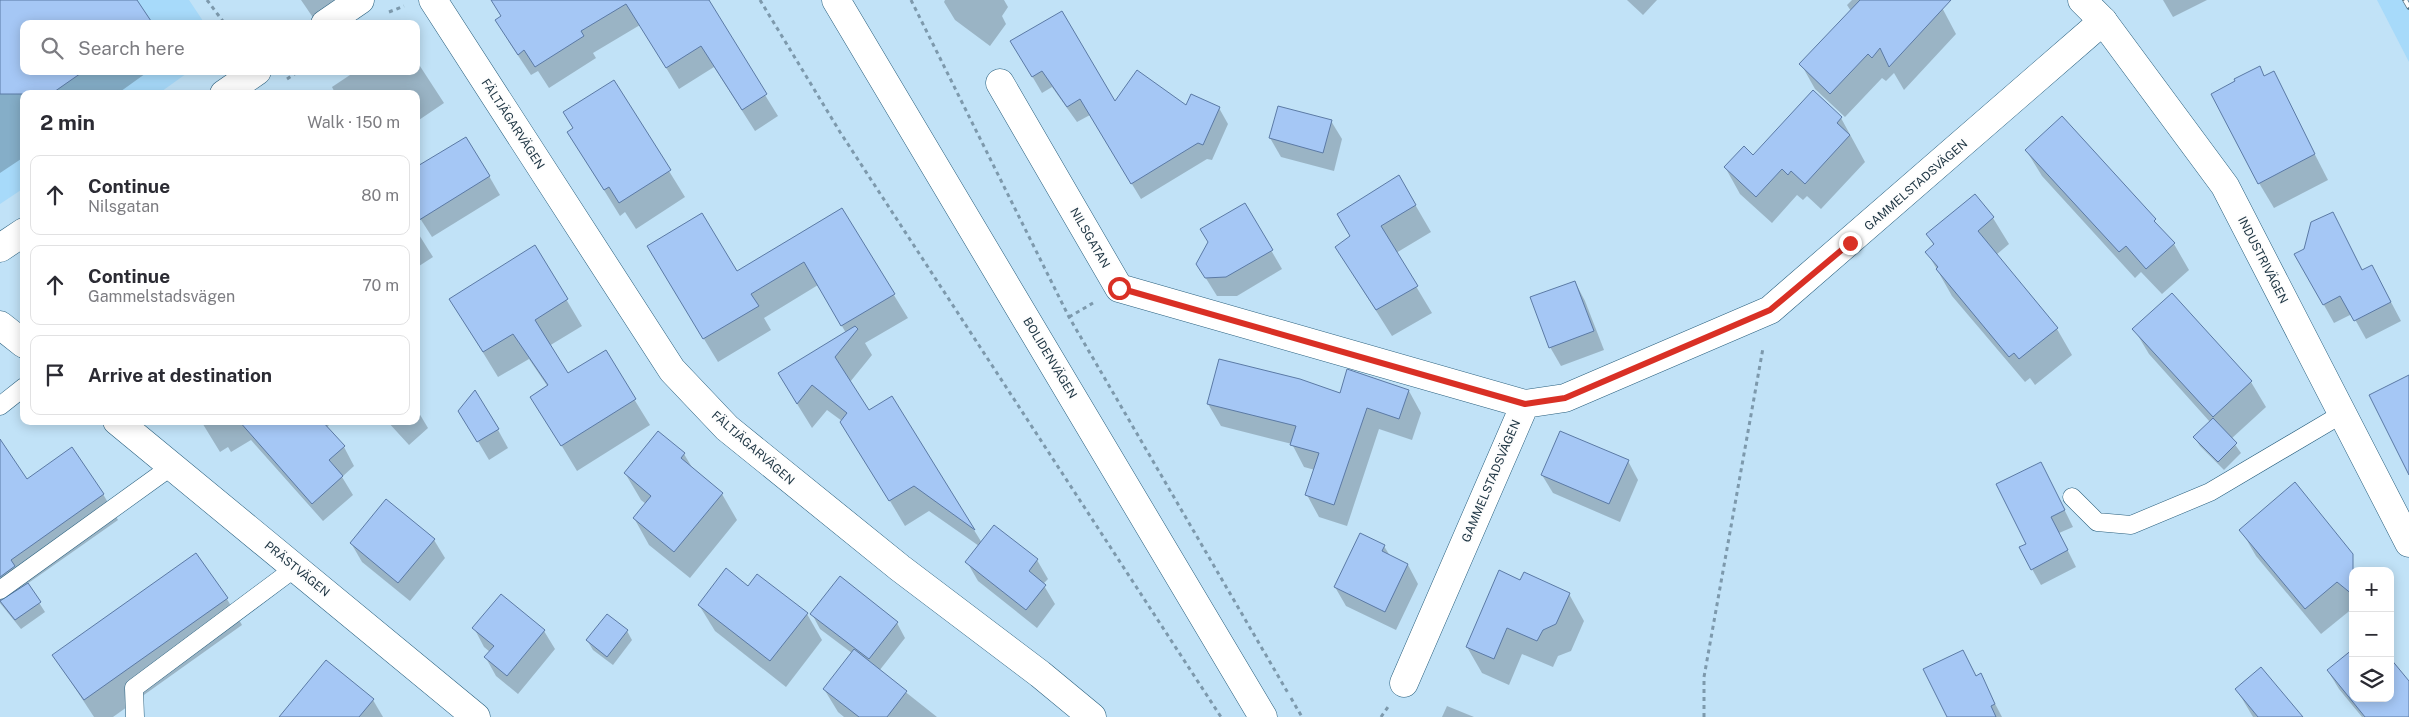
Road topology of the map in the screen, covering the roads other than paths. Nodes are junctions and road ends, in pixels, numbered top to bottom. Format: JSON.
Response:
{"nodes":[{"id":1,"x":360,"y":0,"type":"edge"},
{"id":2,"x":836,"y":0,"type":"edge"},
{"id":3,"x":2082,"y":0,"type":"edge"},
{"id":4,"x":421,"y":2,"type":"edge"},
{"id":5,"x":332,"y":20,"type":"edge"},
{"id":6,"x":2103,"y":21,"type":"junction"},
{"id":7,"x":251,"y":75,"type":"edge"},
{"id":8,"x":1000,"y":83,"type":"dead end"},
{"id":9,"x":230,"y":90,"type":"edge"},
{"id":10,"x":20,"y":235,"type":"edge"},
{"id":11,"x":0,"y":248,"type":"edge"},
{"id":12,"x":0,"y":324,"type":"edge"},
{"id":13,"x":20,"y":341,"type":"edge"},
{"id":14,"x":20,"y":390,"type":"edge"},
{"id":15,"x":1525,"y":404,"type":"junction"},
{"id":16,"x":0,"y":406,"type":"edge"},
{"id":17,"x":2342,"y":414,"type":"junction"},
{"id":18,"x":122,"y":425,"type":"edge"},
{"id":19,"x":172,"y":466,"type":"junction"},
{"id":20,"x":2072,"y":497,"type":"dead end"},
{"id":21,"x":2409,"y":543,"type":"edge"},
{"id":22,"x":295,"y":568,"type":"junction"},
{"id":23,"x":0,"y":590,"type":"edge"},
{"id":24,"x":1404,"y":683,"type":"dead end"},
{"id":25,"x":135,"y":717,"type":"edge"},
{"id":26,"x":476,"y":717,"type":"edge"},
{"id":27,"x":1092,"y":717,"type":"edge"},
{"id":28,"x":1263,"y":717,"type":"edge"}],
"edges":[{"from":1,"to":5,"type":"street"},
{"from":2,"to":28,"type":"street","name":"BOLIDENVÄGEN"},
{"from":3,"to":6,"type":"street","name":"INDUSTRIVÄGEN"},
{"from":4,"to":27,"type":"street","name":"FÄLTJÄGARVÄGEN"},
{"from":6,"to":15,"type":"street","name":"GAMMELSTADSVÄGEN"},
{"from":6,"to":17,"type":"street","name":"INDUSTRIVÄGEN"},
{"from":7,"to":9,"type":"street"},
{"from":8,"to":15,"type":"street","name":"NILSGATAN"},
{"from":10,"to":11,"type":"street"},
{"from":12,"to":13,"type":"street"},
{"from":14,"to":16,"type":"lane"},
{"from":15,"to":24,"type":"street","name":"GAMMELSTADSVÄGEN"},
{"from":17,"to":20,"type":"lane"},
{"from":17,"to":21,"type":"street","name":"INDUSTRIVÄGEN"},
{"from":18,"to":19,"type":"street","name":"PRÄSTVÄGEN"},
{"from":19,"to":22,"type":"street","name":"PRÄSTVÄGEN"},
{"from":19,"to":23,"type":"lane"},
{"from":22,"to":25,"type":"lane"},
{"from":22,"to":26,"type":"street","name":"PRÄSTVÄGEN"}]}
